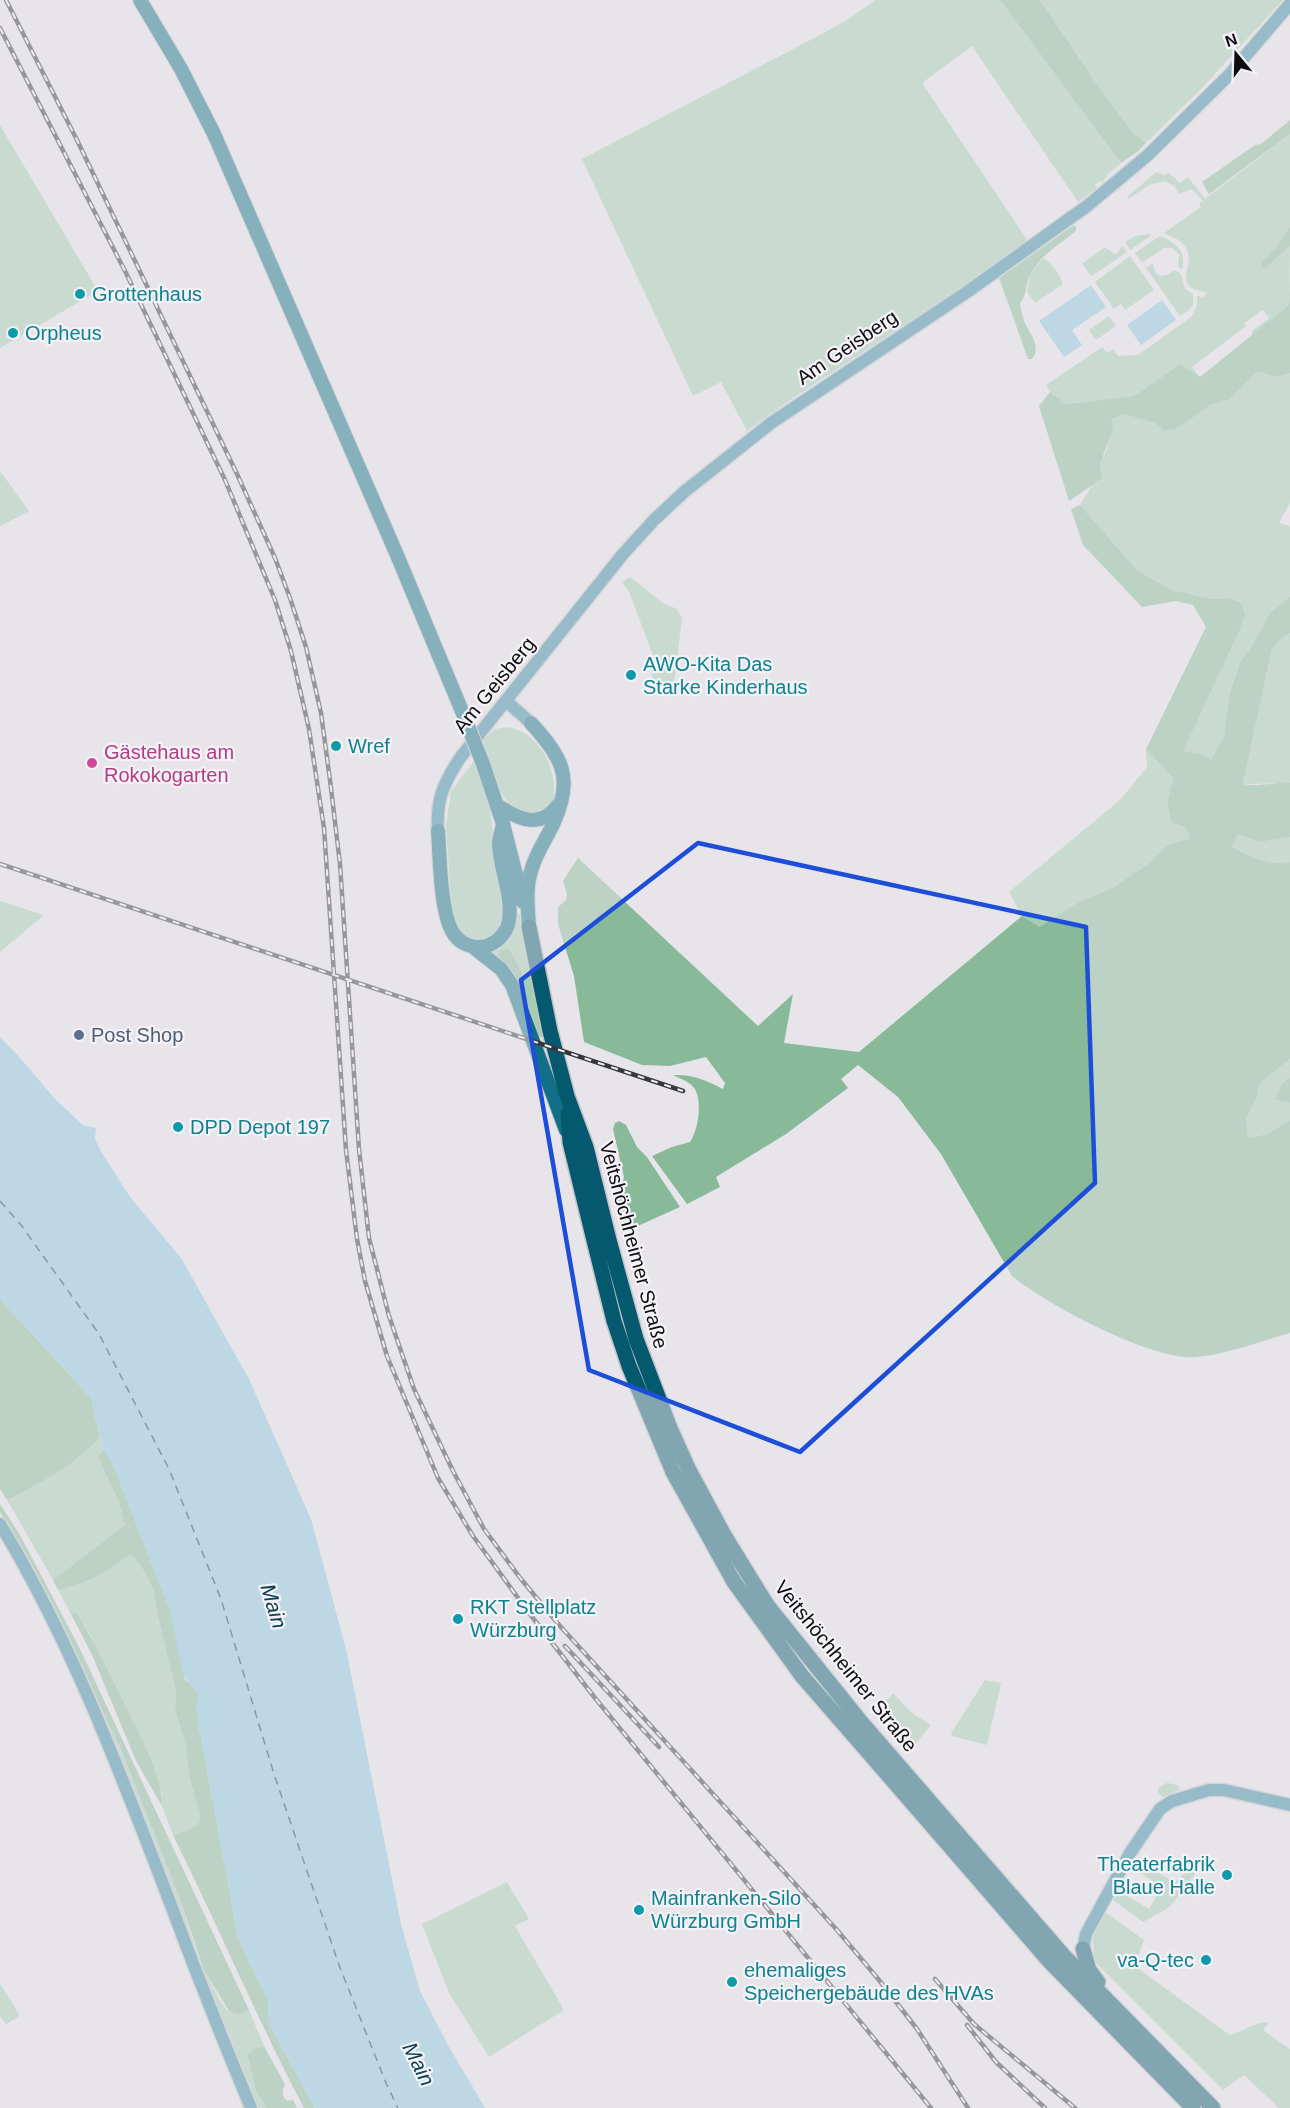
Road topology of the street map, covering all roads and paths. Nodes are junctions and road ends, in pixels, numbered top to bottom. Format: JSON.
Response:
{"nodes":[{"id":1,"x":140,"y":0,"type":"edge"},
{"id":2,"x":1290,"y":4,"type":"edge"},
{"id":3,"x":506,"y":701,"type":"junction"},
{"id":4,"x":531,"y":723,"type":"joint"},
{"id":5,"x":561,"y":801,"type":"junction"},
{"id":6,"x":497,"y":805,"type":"junction"},
{"id":7,"x":503,"y":824,"type":"junction"},
{"id":8,"x":438,"y":831,"type":"joint"},
{"id":9,"x":529,"y":927,"type":"junction"},
{"id":10,"x":472,"y":947,"type":"junction"},
{"id":11,"x":567,"y":1096,"type":"junction"},
{"id":12,"x":570,"y":1143,"type":"junction"},
{"id":13,"x":0,"y":1524,"type":"edge"},
{"id":14,"x":1290,"y":1805,"type":"edge"},
{"id":15,"x":1083,"y":1949,"type":"joint"},
{"id":16,"x":1113,"y":2017,"type":"junction"},
{"id":17,"x":251,"y":2108,"type":"edge"},
{"id":18,"x":1193,"y":2108,"type":"edge"},
{"id":19,"x":1213,"y":2108,"type":"edge"}],
"edges":[{"from":1,"to":6,"type":"main road","bridge":true},
{"from":2,"to":3,"type":"street","name":"Am Geisberg"},
{"from":3,"to":4,"type":"street"},
{"from":3,"to":8,"type":"street","name":"Am Geisberg"},
{"from":4,"to":5,"type":"main road"},
{"from":5,"to":6,"type":"main road"},
{"from":5,"to":9,"type":"main road"},
{"from":6,"to":7,"type":"main road"},
{"from":7,"to":9,"type":"main road"},
{"from":7,"to":10,"type":"main road"},
{"from":8,"to":10,"type":"main road"},
{"from":9,"to":11,"type":"highway","name":"Veitshöchheimer Straße"},
{"from":10,"to":12,"type":"main road"},
{"from":11,"to":12,"type":"highway","name":"Veitshöchheimer Straße"},
{"from":11,"to":16,"type":"highway","name":"Veitshöchheimer Straße"},
{"from":12,"to":16,"type":"highway","name":"Veitshöchheimer Straße"},
{"from":13,"to":17,"type":"street"},
{"from":14,"to":15,"type":"street"},
{"from":15,"to":16,"type":"highway"},
{"from":16,"to":18,"type":"highway","name":"Veitshöchheimer Straße"},
{"from":16,"to":19,"type":"highway","name":"Veitshöchheimer Straße"}]}
